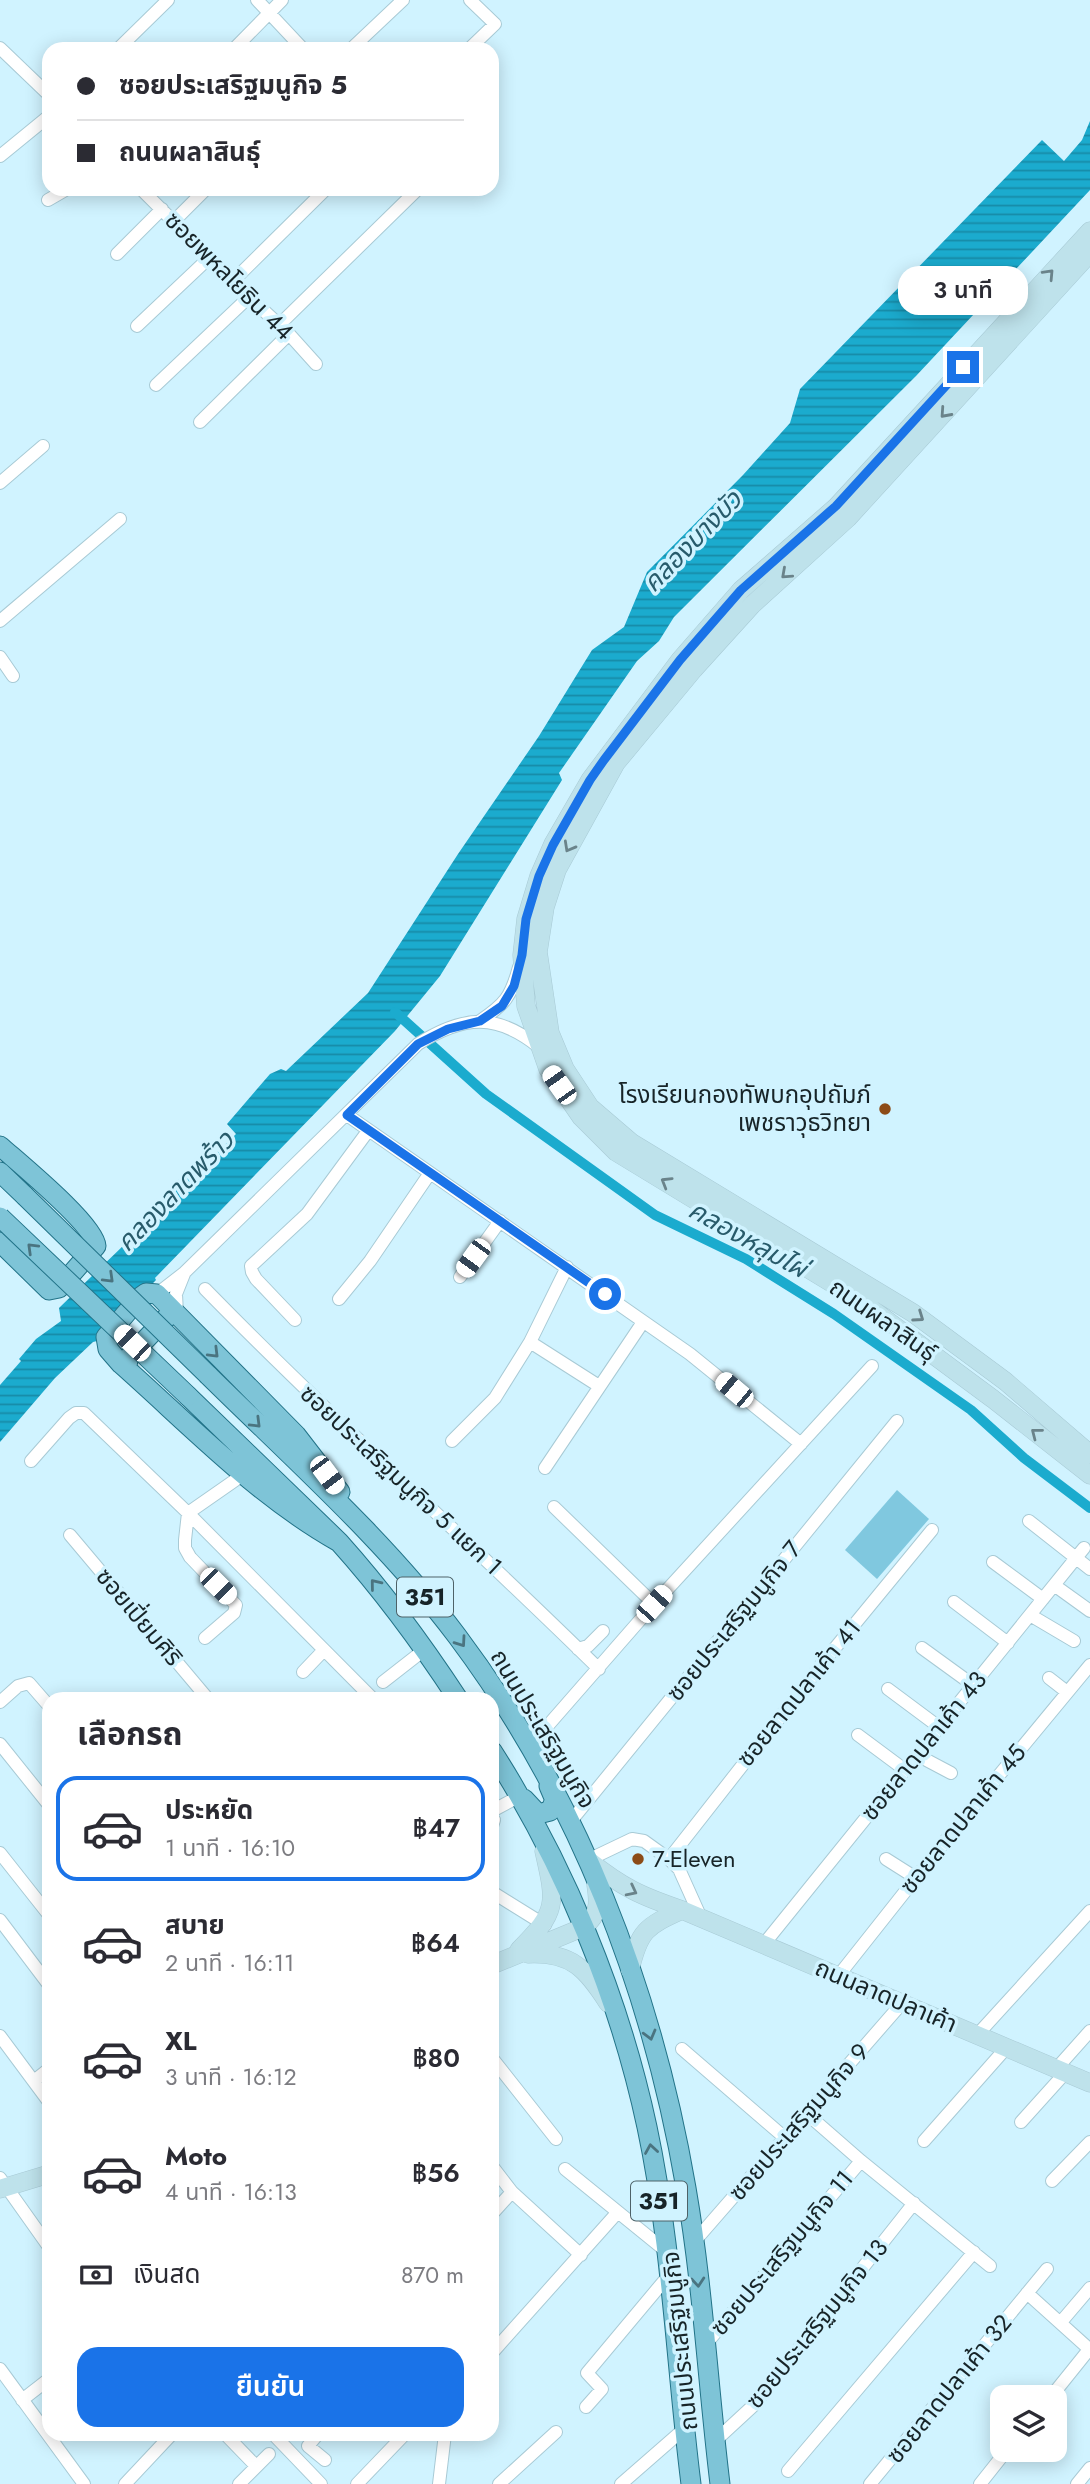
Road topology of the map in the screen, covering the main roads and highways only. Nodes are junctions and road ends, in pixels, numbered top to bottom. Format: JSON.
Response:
{"nodes":[{"id":1,"x":1090,"y":231,"type":"edge"},
{"id":2,"x":1090,"y":253,"type":"edge"},
{"id":3,"x":893,"y":442,"type":"junction"},
{"id":4,"x":908,"y":455,"type":"junction"},
{"id":5,"x":0,"y":1146,"type":"edge"},
{"id":6,"x":0,"y":1172,"type":"edge"},
{"id":7,"x":0,"y":1217,"type":"edge"},
{"id":8,"x":0,"y":1242,"type":"edge"},
{"id":9,"x":179,"y":1317,"type":"junction"},
{"id":10,"x":130,"y":1372,"type":"junction"},
{"id":11,"x":1090,"y":1454,"type":"edge"},
{"id":12,"x":1090,"y":1475,"type":"edge"},
{"id":13,"x":358,"y":1523,"type":"junction"},
{"id":14,"x":339,"y":1542,"type":"junction"},
{"id":15,"x":453,"y":1692,"type":"edge"},
{"id":16,"x":494,"y":1692,"type":"edge"},
{"id":17,"x":499,"y":1699,"type":"edge"},
{"id":18,"x":533,"y":1750,"type":"junction"},
{"id":19,"x":499,"y":1762,"type":"edge"},
{"id":20,"x":499,"y":1763,"type":"edge"},
{"id":21,"x":539,"y":1832,"type":"junction"},
{"id":22,"x":591,"y":1867,"type":"junction"},
{"id":23,"x":682,"y":1910,"type":"junction"},
{"id":24,"x":584,"y":1927,"type":"junction"},
{"id":25,"x":514,"y":1955,"type":"junction"},
{"id":26,"x":499,"y":1962,"type":"edge"},
{"id":27,"x":630,"y":1970,"type":"junction"},
{"id":28,"x":615,"y":2015,"type":"junction"},
{"id":29,"x":1090,"y":2082,"type":"edge"},
{"id":30,"x":42,"y":2176,"type":"edge"},
{"id":31,"x":2,"y":2185,"type":"edge"},
{"id":32,"x":691,"y":2484,"type":"edge"},
{"id":33,"x":720,"y":2484,"type":"edge"}],
"edges":[{"from":3,"to":1,"type":"main road","name":"ถนนผลาสินธุ์","one_way":true},
{"from":2,"to":4,"type":"main road","name":"ถนนผลาสินธุ์","one_way":true},
{"from":3,"to":4,"type":"main road"},
{"from":12,"to":3,"type":"main road","name":"ถนนผลาสินธุ์","one_way":true},
{"from":4,"to":11,"type":"main road","name":"ถนนผลาสินธุ์","one_way":true},
{"from":5,"to":8,"type":"main road"},
{"from":6,"to":13,"type":"main road","name":"ถนนประเสริฐมนูกิจ","number":"351","one_way":true,"bridge":true},
{"from":14,"to":7,"type":"main road","number":"351","one_way":true,"bridge":true},
{"from":9,"to":10,"type":"main road"},
{"from":9,"to":10,"type":"main road"},
{"from":9,"to":13,"type":"main road","one_way":true},
{"from":10,"to":14,"type":"main road"},
{"from":13,"to":16,"type":"main road","name":"ถนนประเสริฐมนูกิจ","number":"351","one_way":true},
{"from":15,"to":14,"type":"main road","number":"351","one_way":true},
{"from":17,"to":18,"type":"main road","name":"ถนนประเสริฐมนูกิจ","number":"351","one_way":true},
{"from":18,"to":19,"type":"main road"},
{"from":18,"to":22,"type":"main road","name":"ถนนประเสริฐมนูกิจ","number":"351"},
{"from":20,"to":21,"type":"main road","name":"ถนนประเสริฐมนูกิจ","number":"351"},
{"from":21,"to":24,"type":"main road","name":"ถนนประเสริฐมนูกิจ","number":"351"},
{"from":21,"to":25,"type":"main road"},
{"from":22,"to":23,"type":"main road","name":"ถนนลาดปลาเค้า","one_way":true},
{"from":22,"to":24,"type":"main road"},
{"from":22,"to":27,"type":"main road","name":"ถนนประเสริฐมนูกิจ","number":"351"},
{"from":23,"to":27,"type":"main road"},
{"from":23,"to":29,"type":"main road","name":"ถนนลาดปลาเค้า"},
{"from":24,"to":25,"type":"main road"},
{"from":24,"to":28,"type":"main road","name":"ถนนประเสริฐมนูกิจ","number":"351"},
{"from":25,"to":26,"type":"main road"},
{"from":25,"to":28,"type":"main road"},
{"from":27,"to":33,"type":"main road","name":"ถนนประเสริฐมนูกิจ","number":"351","one_way":true},
{"from":32,"to":28,"type":"main road","name":"ถนนประเสริฐมนูกิจ","number":"351","one_way":true},
{"from":30,"to":31,"type":"main road"}]}
